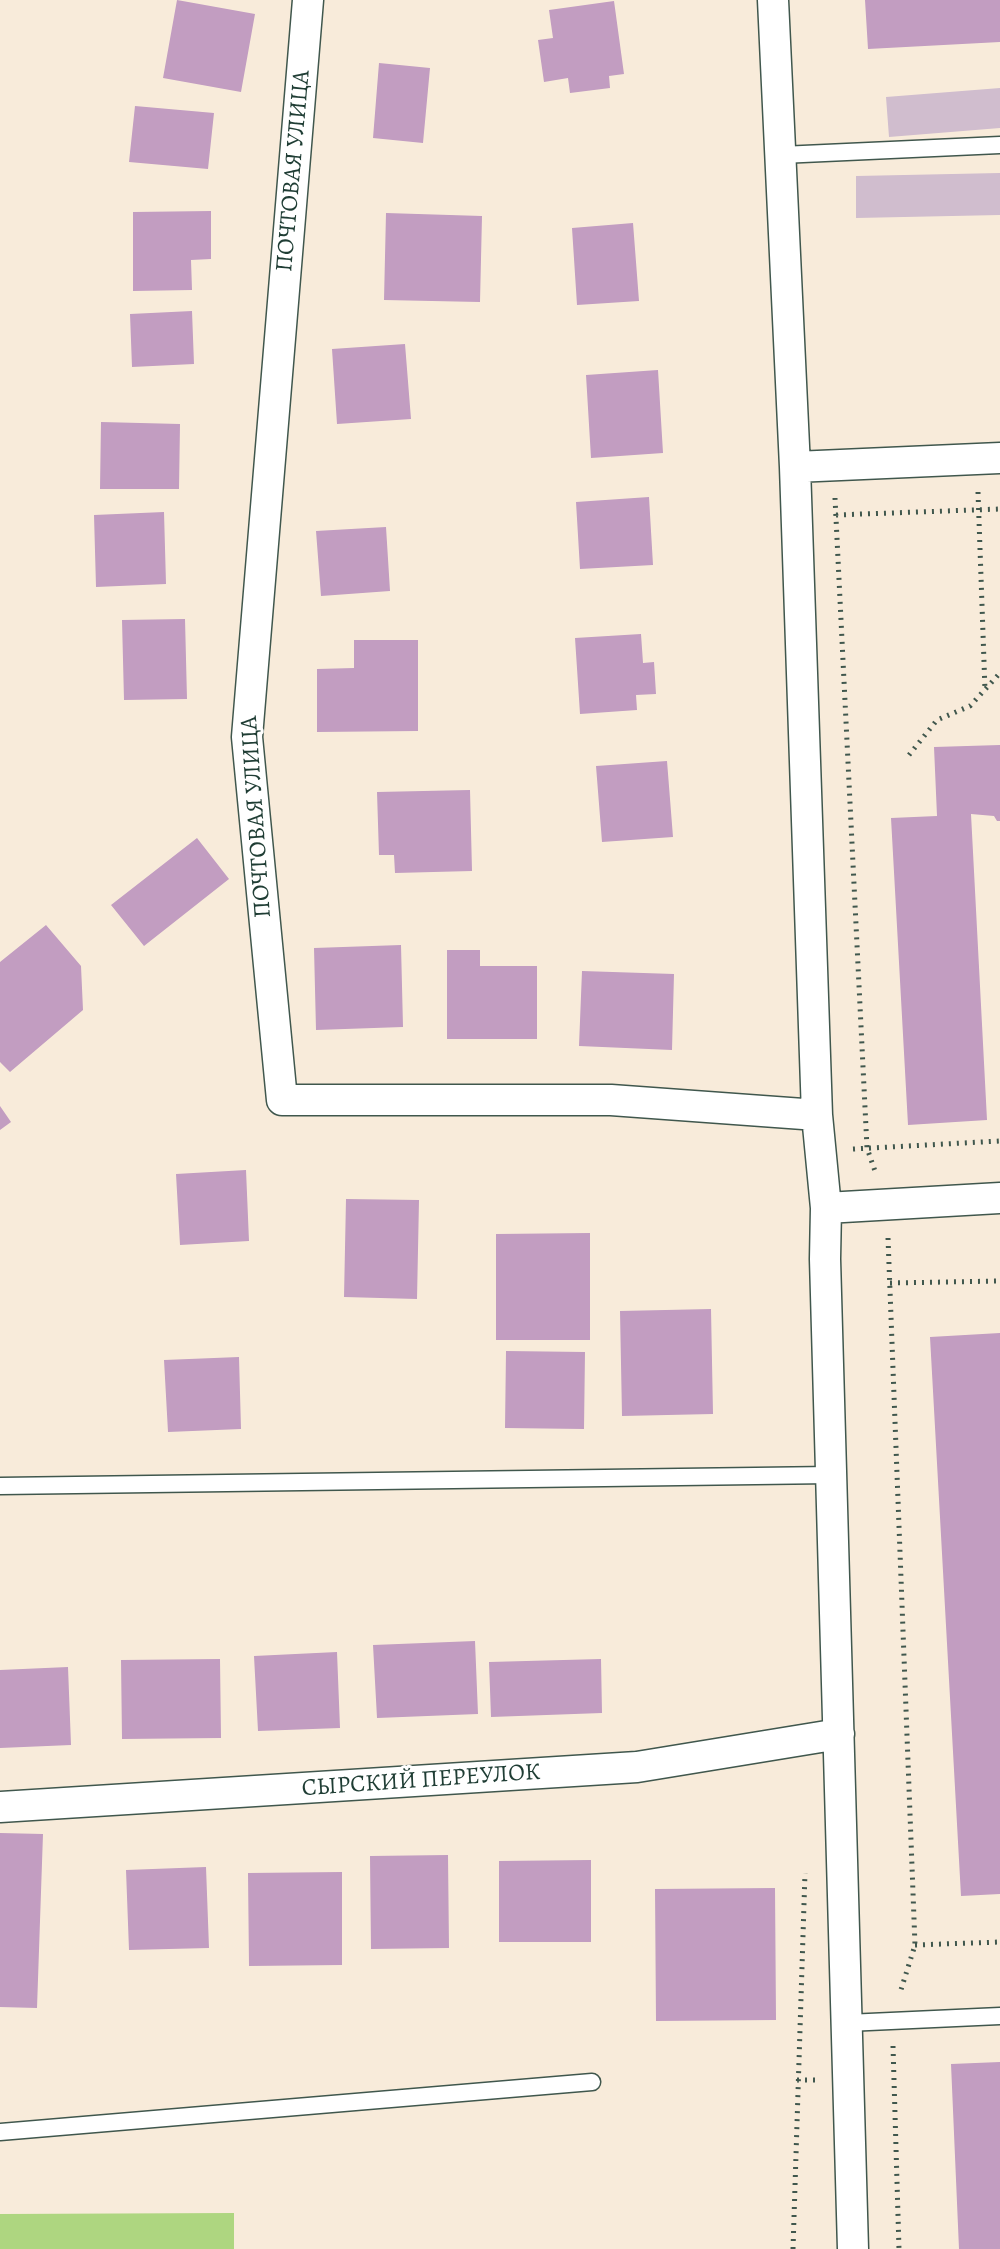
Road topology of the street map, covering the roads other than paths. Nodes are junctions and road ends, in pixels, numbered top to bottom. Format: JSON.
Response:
{"nodes":[{"id":1,"x":308,"y":0,"type":"edge"},
{"id":2,"x":773,"y":0,"type":"edge"},
{"id":3,"x":1000,"y":145,"type":"edge"},
{"id":4,"x":781,"y":155,"type":"junction"},
{"id":5,"x":989,"y":458,"type":"edge"},
{"id":6,"x":795,"y":467,"type":"junction"},
{"id":7,"x":817,"y":1115,"type":"junction"},
{"id":8,"x":1000,"y":1198,"type":"edge"},
{"id":9,"x":826,"y":1208,"type":"junction"},
{"id":10,"x":831,"y":1475,"type":"junction"},
{"id":11,"x":0,"y":1486,"type":"edge"},
{"id":12,"x":839,"y":1734,"type":"junction"},
{"id":13,"x":0,"y":1807,"type":"edge"},
{"id":14,"x":1000,"y":2016,"type":"edge"},
{"id":15,"x":847,"y":2023,"type":"junction"},
{"id":16,"x":592,"y":2082,"type":"dead end"},
{"id":17,"x":0,"y":2132,"type":"edge"},
{"id":18,"x":853,"y":2249,"type":"edge"}],
"edges":[{"from":1,"to":7,"type":"street","name":"ПОЧТОВАЯ УЛИЦА"},
{"from":2,"to":4,"type":"street"},
{"from":3,"to":4,"type":"lane"},
{"from":4,"to":6,"type":"street"},
{"from":5,"to":6,"type":"street"},
{"from":6,"to":7,"type":"street"},
{"from":7,"to":9,"type":"street"},
{"from":8,"to":9,"type":"street"},
{"from":9,"to":10,"type":"street"},
{"from":10,"to":11,"type":"lane"},
{"from":10,"to":12,"type":"street"},
{"from":12,"to":13,"type":"street","name":"СЫРСКИЙ ПЕРЕУЛОК"},
{"from":12,"to":15,"type":"street"},
{"from":14,"to":15,"type":"lane"},
{"from":15,"to":18,"type":"street"},
{"from":16,"to":17,"type":"lane"}]}
